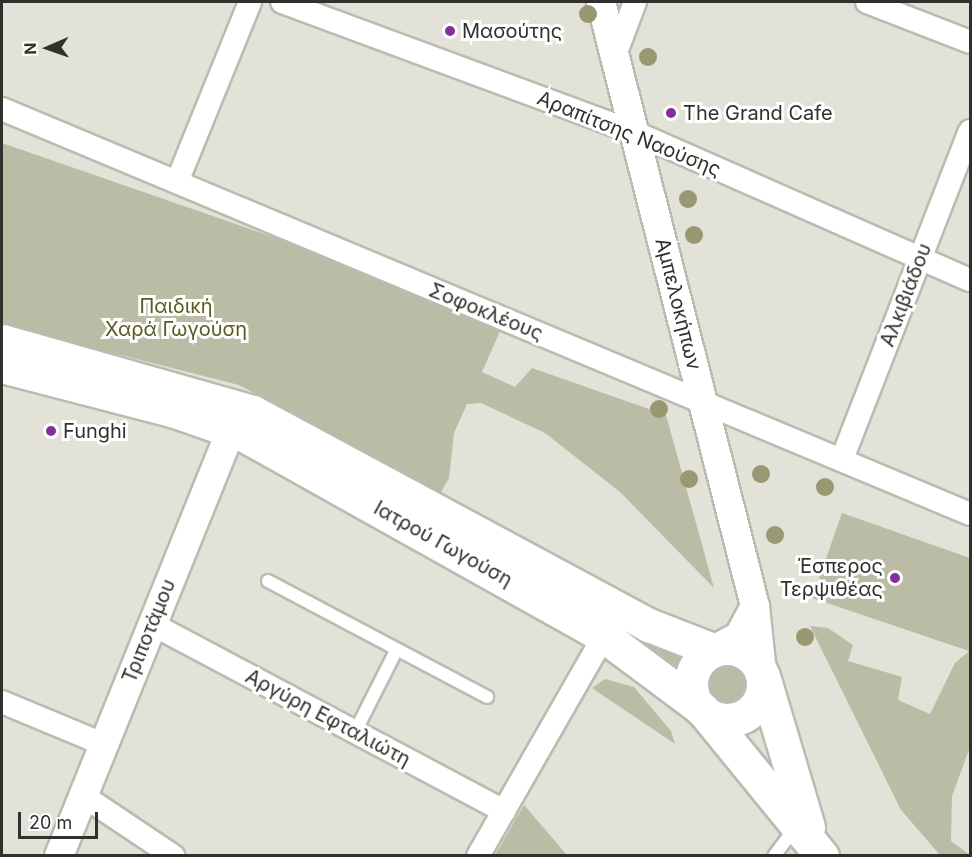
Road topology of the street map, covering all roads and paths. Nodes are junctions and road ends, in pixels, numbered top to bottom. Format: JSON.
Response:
{"nodes":[{"id":1,"x":250,"y":2,"type":"edge"},
{"id":2,"x":282,"y":2,"type":"edge"},
{"id":3,"x":601,"y":2,"type":"edge"},
{"id":4,"x":635,"y":2,"type":"edge"},
{"id":5,"x":867,"y":2,"type":"edge"},
{"id":6,"x":970,"y":42,"type":"edge"},
{"id":7,"x":615,"y":55,"type":"junction"},
{"id":8,"x":2,"y":109,"type":"edge"},
{"id":9,"x":970,"y":130,"type":"edge"},
{"id":10,"x":634,"y":132,"type":"junction"},
{"id":11,"x":177,"y":182,"type":"junction"},
{"id":12,"x":920,"y":259,"type":"junction"},
{"id":13,"x":970,"y":280,"type":"edge"},
{"id":14,"x":2,"y":341,"type":"edge"},
{"id":15,"x":2,"y":366,"type":"edge"},
{"id":16,"x":702,"y":400,"type":"junction"},
{"id":17,"x":236,"y":419,"type":"junction"},
{"id":18,"x":842,"y":459,"type":"junction"},
{"id":19,"x":970,"y":514,"type":"edge"},
{"id":20,"x":268,"y":581,"type":"dead end"},
{"id":21,"x":755,"y":606,"type":"junction"},
{"id":22,"x":152,"y":624,"type":"junction"},
{"id":23,"x":604,"y":636,"type":"junction"},
{"id":24,"x":713,"y":650,"type":"junction"},
{"id":25,"x":396,"y":651,"type":"junction"},
{"id":26,"x":762,"y":673,"type":"junction"},
{"id":27,"x":487,"y":697,"type":"dead end"},
{"id":28,"x":2,"y":702,"type":"edge"},
{"id":29,"x":702,"y":709,"type":"junction"},
{"id":30,"x":355,"y":732,"type":"junction"},
{"id":31,"x":103,"y":744,"type":"junction"},
{"id":32,"x":82,"y":795,"type":"junction"},
{"id":33,"x":504,"y":811,"type":"junction"},
{"id":34,"x":811,"y":840,"type":"edge"},
{"id":35,"x":775,"y":854,"type":"edge"},
{"id":36,"x":59,"y":855,"type":"edge"},
{"id":37,"x":173,"y":855,"type":"edge"},
{"id":38,"x":478,"y":855,"type":"edge"}],
"edges":[{"from":1,"to":11,"type":"street"},
{"from":2,"to":10,"type":"street","name":"Αραπίτσης Ναούσης"},
{"from":3,"to":7,"type":"street","name":"Αμπελοκήπων"},
{"from":4,"to":7,"type":"street"},
{"from":5,"to":6,"type":"street"},
{"from":7,"to":10,"type":"street","name":"Αμπελοκήπων"},
{"from":8,"to":11,"type":"street","name":"Σοφοκλέους"},
{"from":9,"to":12,"type":"street","name":"Αλκιβιάδου"},
{"from":10,"to":12,"type":"street","name":"Αραπίτσης Ναούσης"},
{"from":10,"to":16,"type":"street","name":"Αμπελοκήπων"},
{"from":11,"to":16,"type":"street","name":"Σοφοκλέους"},
{"from":12,"to":13,"type":"street","name":"Αραπίτσης Ναούσης"},
{"from":12,"to":18,"type":"street","name":"Αλκιβιάδου"},
{"from":14,"to":17,"type":"main road","name":"Ιατρού Γωγούση"},
{"from":15,"to":17,"type":"main road","name":"Ιατρού Γωγούση"},
{"from":16,"to":18,"type":"street","name":"Σοφοκλέους"},
{"from":16,"to":21,"type":"street","name":"Αμπελοκήπων"},
{"from":17,"to":22,"type":"street","name":"Τριποτάμου"},
{"from":17,"to":23,"type":"main road","name":"Ιατρού Γωγούση"},
{"from":17,"to":24,"type":"main road","name":"Ιατρού Γωγούση"},
{"from":18,"to":19,"type":"street","name":"Σοφοκλέους"},
{"from":20,"to":25,"type":"lane"},
{"from":21,"to":24,"type":"street"},
{"from":21,"to":26,"type":"street","name":"Αμπελοκήπων"},
{"from":22,"to":30,"type":"street","name":"Αργύρη Εφταλιώτη"},
{"from":22,"to":31,"type":"street","name":"Τριποτάμου"},
{"from":23,"to":29,"type":"main road","name":"Ιατρού Γωγούση"},
{"from":23,"to":33,"type":"street"},
{"from":24,"to":26,"type":"main road"},
{"from":24,"to":29,"type":"main road"},
{"from":25,"to":27,"type":"lane"},
{"from":25,"to":30,"type":"lane"},
{"from":26,"to":29,"type":"main road"},
{"from":26,"to":34,"type":"main road"},
{"from":28,"to":31,"type":"street"},
{"from":29,"to":34,"type":"main road","name":"Ιατρού Γωγούση"},
{"from":30,"to":33,"type":"street","name":"Αργύρη Εφταλιώτη"},
{"from":31,"to":32,"type":"street","name":"Τριποτάμου"},
{"from":32,"to":36,"type":"street","name":"Τριποτάμου"},
{"from":32,"to":37,"type":"street"},
{"from":33,"to":38,"type":"street"},
{"from":34,"to":35,"type":"lane"}]}
